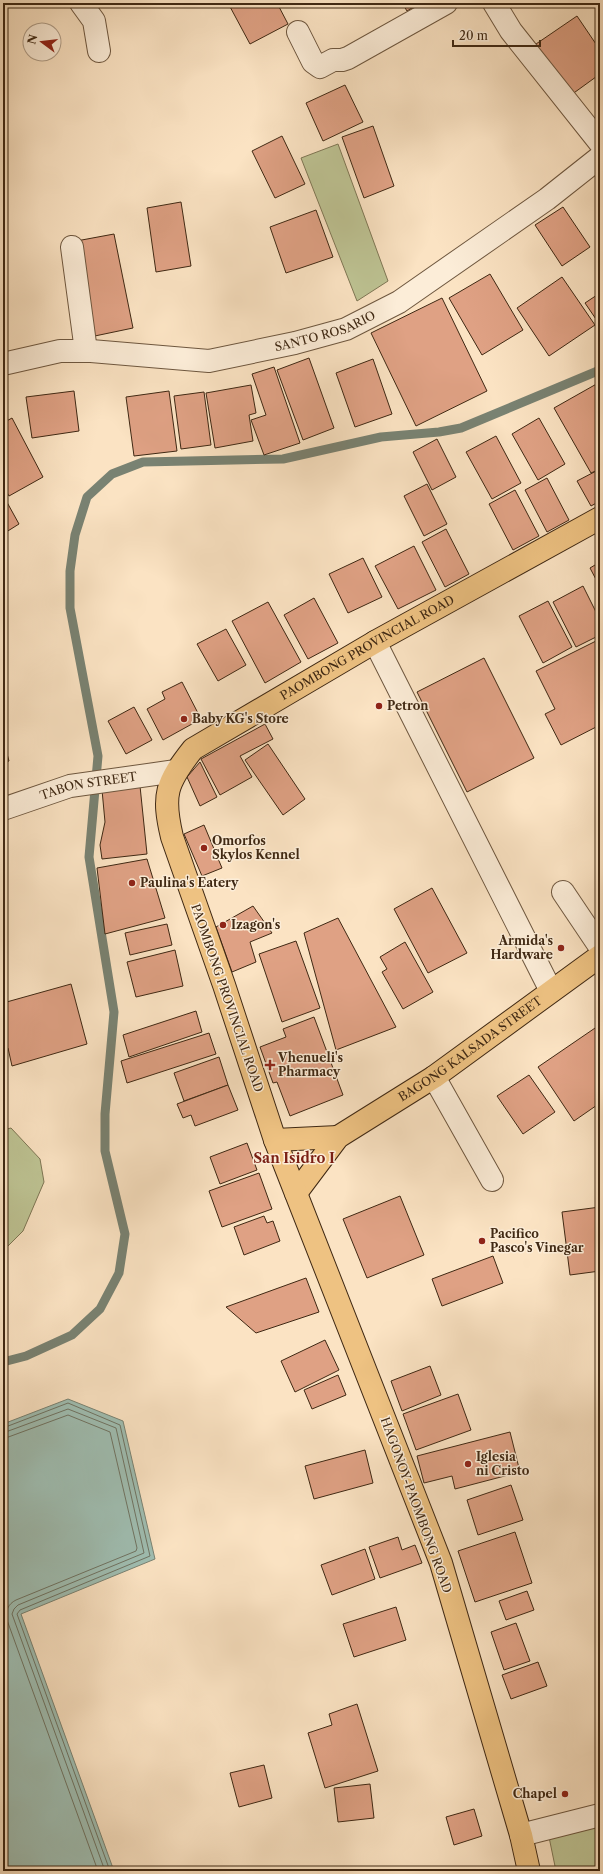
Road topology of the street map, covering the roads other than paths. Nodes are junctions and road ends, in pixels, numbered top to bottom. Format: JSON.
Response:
{"nodes":[{"id":1,"x":81,"y":3,"type":"edge"},
{"id":2,"x":446,"y":3,"type":"edge"},
{"id":3,"x":494,"y":3,"type":"edge"},
{"id":4,"x":298,"y":32,"type":"dead end"},
{"id":5,"x":99,"y":51,"type":"dead end"},
{"id":6,"x":600,"y":143,"type":"edge"},
{"id":7,"x":600,"y":157,"type":"edge"},
{"id":8,"x":72,"y":247,"type":"dead end"},
{"id":9,"x":86,"y":351,"type":"junction"},
{"id":10,"x":3,"y":364,"type":"edge"},
{"id":11,"x":600,"y":518,"type":"edge"},
{"id":12,"x":375,"y":642,"type":"junction"},
{"id":13,"x":176,"y":771,"type":"junction"},
{"id":14,"x":3,"y":809,"type":"edge"},
{"id":15,"x":563,"y":892,"type":"dead end"},
{"id":16,"x":600,"y":947,"type":"edge"},
{"id":17,"x":600,"y":956,"type":"edge"},
{"id":18,"x":551,"y":991,"type":"junction"},
{"id":19,"x":434,"y":1077,"type":"junction"},
{"id":20,"x":338,"y":1137,"type":"junction"},
{"id":21,"x":275,"y":1140,"type":"junction"},
{"id":22,"x":492,"y":1180,"type":"dead end"},
{"id":23,"x":296,"y":1193,"type":"junction"},
{"id":24,"x":600,"y":1815,"type":"edge"},
{"id":25,"x":521,"y":1835,"type":"junction"},
{"id":26,"x":529,"y":1871,"type":"edge"}],
"edges":[{"from":1,"to":5,"type":"street"},
{"from":2,"to":4,"type":"street"},
{"from":3,"to":6,"type":"street"},
{"from":7,"to":9,"type":"street","name":"SANTO ROSARIO"},
{"from":8,"to":9,"type":"street"},
{"from":9,"to":10,"type":"street","name":"SANTO ROSARIO"},
{"from":11,"to":12,"type":"main road","name":"PAOMBONG PROVINCIAL ROAD"},
{"from":12,"to":13,"type":"main road","name":"PAOMBONG PROVINCIAL ROAD"},
{"from":12,"to":18,"type":"street"},
{"from":13,"to":14,"type":"street","name":"TABON STREET"},
{"from":13,"to":21,"type":"main road","name":"PAOMBONG PROVINCIAL ROAD"},
{"from":15,"to":16,"type":"street"},
{"from":17,"to":18,"type":"main road","name":"BAGONG KALSADA STREET"},
{"from":18,"to":19,"type":"main road","name":"BAGONG KALSADA STREET"},
{"from":19,"to":20,"type":"main road","name":"BAGONG KALSADA STREET"},
{"from":19,"to":22,"type":"street"},
{"from":20,"to":21,"type":"main road","name":"BAGONG KALSADA STREET"},
{"from":20,"to":23,"type":"main road","name":"BAGONG KALSADA STREET"},
{"from":21,"to":23,"type":"main road","name":"PAOMBONG PROVINCIAL ROAD"},
{"from":23,"to":25,"type":"main road","name":"HAGONOY-PAOMBONG ROAD"},
{"from":24,"to":25,"type":"street"},
{"from":25,"to":26,"type":"main road","name":"HAGONOY-PAOMBONG ROAD"}]}
